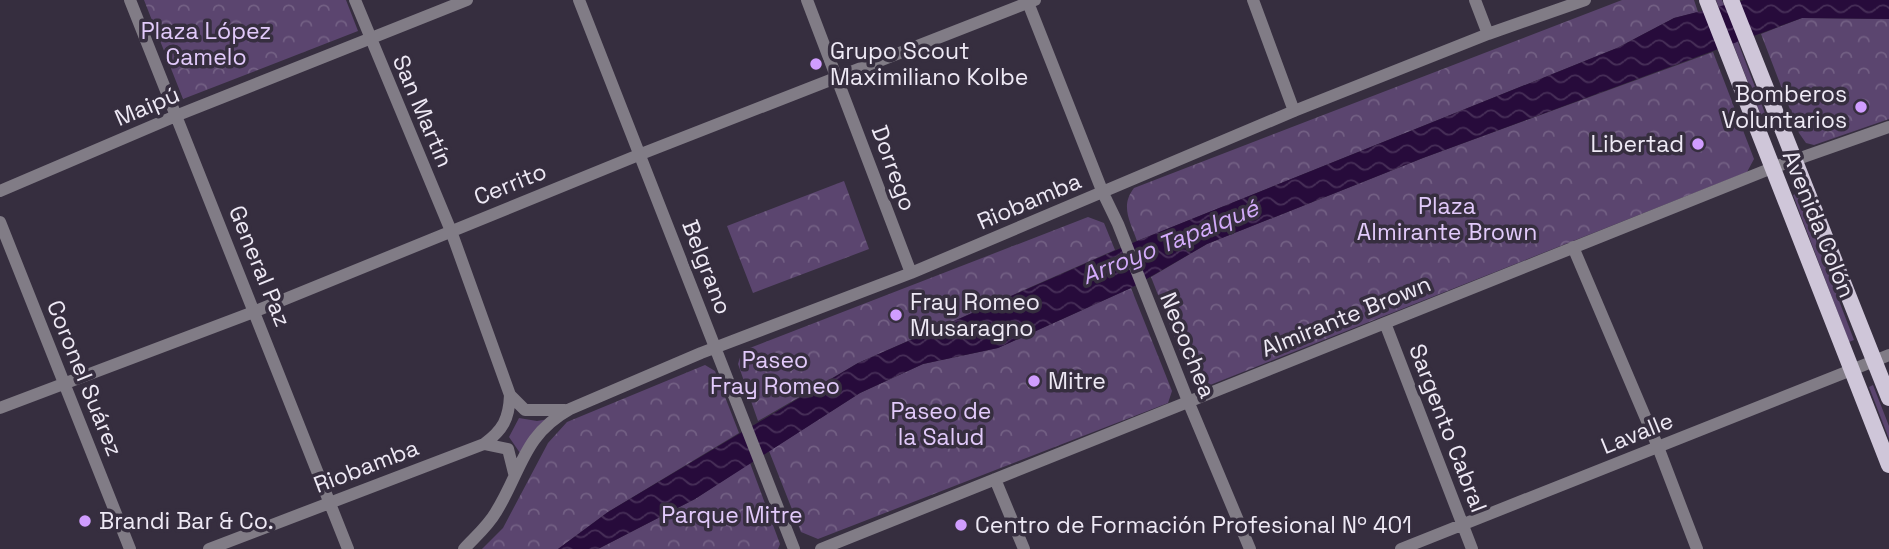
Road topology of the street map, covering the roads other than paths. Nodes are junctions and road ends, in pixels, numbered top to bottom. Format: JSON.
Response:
{"nodes":[{"id":1,"x":130,"y":0,"type":"edge"},
{"id":2,"x":355,"y":0,"type":"edge"},
{"id":3,"x":467,"y":0,"type":"edge"},
{"id":4,"x":579,"y":0,"type":"edge"},
{"id":5,"x":807,"y":0,"type":"edge"},
{"id":6,"x":1253,"y":0,"type":"edge"},
{"id":7,"x":1475,"y":0,"type":"edge"},
{"id":8,"x":1585,"y":0,"type":"edge"},
{"id":9,"x":1707,"y":0,"type":"edge"},
{"id":10,"x":1731,"y":0,"type":"edge"},
{"id":11,"x":1030,"y":1,"type":"edge"},
{"id":12,"x":1489,"y":34,"type":"junction"},
{"id":13,"x":370,"y":39,"type":"junction"},
{"id":14,"x":839,"y":79,"type":"junction"},
{"id":15,"x":1294,"y":111,"type":"junction"},
{"id":16,"x":178,"y":115,"type":"junction"},
{"id":17,"x":1889,"y":127,"type":"edge"},
{"id":18,"x":641,"y":154,"type":"junction"},
{"id":19,"x":1796,"y":159,"type":"junction"},
{"id":20,"x":1772,"y":168,"type":"junction"},
{"id":21,"x":0,"y":191,"type":"edge"},
{"id":22,"x":1103,"y":193,"type":"junction"},
{"id":23,"x":0,"y":222,"type":"edge"},
{"id":24,"x":451,"y":231,"type":"junction"},
{"id":25,"x":1573,"y":247,"type":"junction"},
{"id":26,"x":911,"y":273,"type":"junction"},
{"id":27,"x":256,"y":311,"type":"junction"},
{"id":28,"x":1385,"y":323,"type":"junction"},
{"id":29,"x":716,"y":347,"type":"junction"},
{"id":30,"x":1882,"y":358,"type":"edge"},
{"id":31,"x":1853,"y":371,"type":"junction"},
{"id":32,"x":64,"y":382,"type":"junction"},
{"id":33,"x":510,"y":396,"type":"junction"},
{"id":34,"x":1889,"y":398,"type":"edge"},
{"id":35,"x":1188,"y":401,"type":"junction"},
{"id":36,"x":0,"y":408,"type":"edge"},
{"id":37,"x":570,"y":409,"type":"junction"},
{"id":38,"x":484,"y":444,"type":"junction"},
{"id":39,"x":1658,"y":447,"type":"junction"},
{"id":40,"x":1889,"y":465,"type":"edge"},
{"id":41,"x":514,"y":473,"type":"junction"},
{"id":42,"x":995,"y":479,"type":"junction"},
{"id":43,"x":328,"y":502,"type":"junction"},
{"id":44,"x":1463,"y":524,"type":"junction"},
{"id":45,"x":130,"y":549,"type":"edge"},
{"id":46,"x":209,"y":549,"type":"edge"},
{"id":47,"x":348,"y":549,"type":"edge"},
{"id":48,"x":464,"y":549,"type":"edge"},
{"id":49,"x":794,"y":549,"type":"edge"},
{"id":50,"x":821,"y":549,"type":"edge"},
{"id":51,"x":1024,"y":549,"type":"edge"},
{"id":52,"x":1250,"y":549,"type":"edge"},
{"id":53,"x":1401,"y":549,"type":"edge"},
{"id":54,"x":1472,"y":549,"type":"edge"},
{"id":55,"x":1696,"y":549,"type":"edge"}],
"edges":[{"from":1,"to":16,"type":"street","name":"General Paz"},
{"from":2,"to":13,"type":"street","name":"San Martín"},
{"from":3,"to":13,"type":"street","name":"Maipú"},
{"from":4,"to":18,"type":"street","name":"Belgrano"},
{"from":5,"to":14,"type":"street","name":"Dorrego"},
{"from":6,"to":15,"type":"street"},
{"from":7,"to":12,"type":"street"},
{"from":8,"to":12,"type":"street","name":"Riobamba"},
{"from":9,"to":20,"type":"main road","name":"Avenida Colón"},
{"from":10,"to":19,"type":"main road","name":"Avenida Colón"},
{"from":11,"to":14,"type":"street","name":"Cerrito"},
{"from":11,"to":22,"type":"street","name":"Necochea"},
{"from":12,"to":15,"type":"street","name":"Riobamba"},
{"from":13,"to":16,"type":"street","name":"Maipú"},
{"from":13,"to":24,"type":"street","name":"San Martín"},
{"from":14,"to":18,"type":"street","name":"Cerrito"},
{"from":14,"to":26,"type":"street","name":"Dorrego"},
{"from":15,"to":22,"type":"street","name":"Riobamba"},
{"from":16,"to":21,"type":"street","name":"Maipú"},
{"from":16,"to":27,"type":"street","name":"General Paz"},
{"from":17,"to":19,"type":"street","name":"Almirante Brown"},
{"from":18,"to":24,"type":"street","name":"Cerrito"},
{"from":18,"to":29,"type":"street","name":"Belgrano"},
{"from":19,"to":20,"type":"street","name":"Almirante Brown"},
{"from":19,"to":30,"type":"main road","name":"Avenida Colón"},
{"from":20,"to":25,"type":"street","name":"Almirante Brown"},
{"from":20,"to":31,"type":"main road","name":"Avenida Colón"},
{"from":22,"to":26,"type":"street","name":"Riobamba"},
{"from":22,"to":35,"type":"street","name":"Necochea"},
{"from":23,"to":32,"type":"street","name":"Coronel Suárez"},
{"from":24,"to":27,"type":"street","name":"Cerrito"},
{"from":24,"to":33,"type":"street","name":"San Martín"},
{"from":25,"to":28,"type":"street","name":"Almirante Brown"},
{"from":25,"to":39,"type":"street"},
{"from":26,"to":29,"type":"street","name":"Riobamba"},
{"from":27,"to":32,"type":"street","name":"Cerrito"},
{"from":27,"to":43,"type":"street","name":"General Paz"},
{"from":28,"to":35,"type":"street","name":"Almirante Brown"},
{"from":28,"to":44,"type":"street","name":"Sargento Cabral"},
{"from":29,"to":37,"type":"street","name":"Riobamba"},
{"from":29,"to":49,"type":"street","name":"Belgrano"},
{"from":30,"to":31,"type":"street","name":"Lavalle"},
{"from":30,"to":34,"type":"main road","name":"Avenida Colón"},
{"from":31,"to":39,"type":"street","name":"Lavalle"},
{"from":31,"to":40,"type":"main road","name":"Avenida Colón"},
{"from":32,"to":36,"type":"street","name":"Cerrito"},
{"from":32,"to":45,"type":"street","name":"Coronel Suárez"},
{"from":33,"to":37,"type":"street"},
{"from":33,"to":38,"type":"street","name":"Riobamba"},
{"from":35,"to":42,"type":"street","name":"Almirante Brown"},
{"from":35,"to":52,"type":"street","name":"Necochea"},
{"from":37,"to":41,"type":"street","name":"Riobamba"},
{"from":38,"to":41,"type":"street"},
{"from":38,"to":43,"type":"street","name":"Riobamba"},
{"from":39,"to":44,"type":"street","name":"Lavalle"},
{"from":39,"to":55,"type":"street"},
{"from":41,"to":48,"type":"street","name":"Riobamba"},
{"from":42,"to":50,"type":"street","name":"Almirante Brown"},
{"from":42,"to":51,"type":"street"},
{"from":43,"to":46,"type":"street","name":"Riobamba"},
{"from":43,"to":47,"type":"street","name":"General Paz"},
{"from":44,"to":53,"type":"street","name":"Lavalle"},
{"from":44,"to":54,"type":"street","name":"Sargento Cabral"}]}
